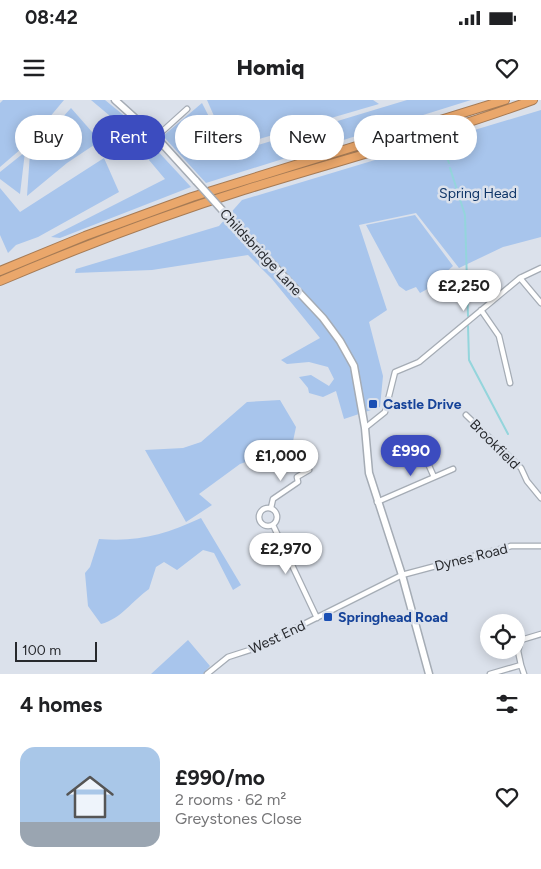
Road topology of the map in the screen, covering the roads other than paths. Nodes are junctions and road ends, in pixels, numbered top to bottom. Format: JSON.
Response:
{"nodes":[{"id":1,"x":115,"y":100,"type":"edge"},
{"id":2,"x":504,"y":100,"type":"edge"},
{"id":3,"x":533,"y":100,"type":"edge"},
{"id":4,"x":188,"y":110,"type":"dead end"},
{"id":5,"x":132,"y":115,"type":"edge"},
{"id":6,"x":165,"y":129,"type":"edge"},
{"id":7,"x":165,"y":147,"type":"edge"},
{"id":8,"x":541,"y":268,"type":"edge"},
{"id":9,"x":0,"y":271,"type":"edge"},
{"id":10,"x":520,"y":278,"type":"junction"},
{"id":11,"x":0,"y":281,"type":"edge"},
{"id":12,"x":541,"y":303,"type":"edge"},
{"id":13,"x":482,"y":310,"type":"junction"},
{"id":14,"x":510,"y":383,"type":"dead end"},
{"id":15,"x":466,"y":415,"type":"dead end"},
{"id":16,"x":365,"y":428,"type":"junction"},
{"id":17,"x":426,"y":458,"type":"dead end"},
{"id":18,"x":453,"y":469,"type":"dead end"},
{"id":19,"x":309,"y":470,"type":"dead end"},
{"id":20,"x":434,"y":477,"type":"junction"},
{"id":21,"x":541,"y":498,"type":"edge"},
{"id":22,"x":377,"y":502,"type":"junction"},
{"id":23,"x":271,"y":508,"type":"junction"},
{"id":24,"x":272,"y":525,"type":"junction"},
{"id":25,"x":541,"y":546,"type":"edge"},
{"id":26,"x":402,"y":575,"type":"junction"},
{"id":27,"x":317,"y":618,"type":"junction"},
{"id":28,"x":541,"y":634,"type":"edge"},
{"id":29,"x":521,"y":665,"type":"junction"},
{"id":30,"x":208,"y":674,"type":"edge"},
{"id":31,"x":429,"y":674,"type":"edge"},
{"id":32,"x":490,"y":674,"type":"edge"},
{"id":33,"x":524,"y":674,"type":"edge"}],
"edges":[{"from":1,"to":5,"type":"street","name":"Childsbridge Lane"},
{"from":2,"to":9,"type":"highway"},
{"from":3,"to":11,"type":"highway"},
{"from":4,"to":6,"type":"street"},
{"from":7,"to":16,"type":"street","name":"Childsbridge Lane","bridge":true},
{"from":8,"to":10,"type":"street"},
{"from":10,"to":12,"type":"street"},
{"from":10,"to":13,"type":"street"},
{"from":13,"to":14,"type":"street"},
{"from":13,"to":16,"type":"street"},
{"from":15,"to":21,"type":"street","name":"Brookfield"},
{"from":16,"to":22,"type":"street","name":"Childsbridge Lane"},
{"from":17,"to":20,"type":"street"},
{"from":18,"to":20,"type":"street"},
{"from":19,"to":23,"type":"street"},
{"from":20,"to":22,"type":"street"},
{"from":22,"to":26,"type":"street","name":"Childsbridge Lane"},
{"from":23,"to":24,"type":"street"},
{"from":23,"to":24,"type":"street"},
{"from":24,"to":27,"type":"street"},
{"from":25,"to":26,"type":"street","name":"Dynes Road"},
{"from":26,"to":27,"type":"street","name":"West End"},
{"from":26,"to":31,"type":"street","name":"Childsbridge Lane"},
{"from":27,"to":30,"type":"street","name":"West End"},
{"from":28,"to":29,"type":"street"},
{"from":29,"to":32,"type":"street"},
{"from":29,"to":33,"type":"street"}]}
